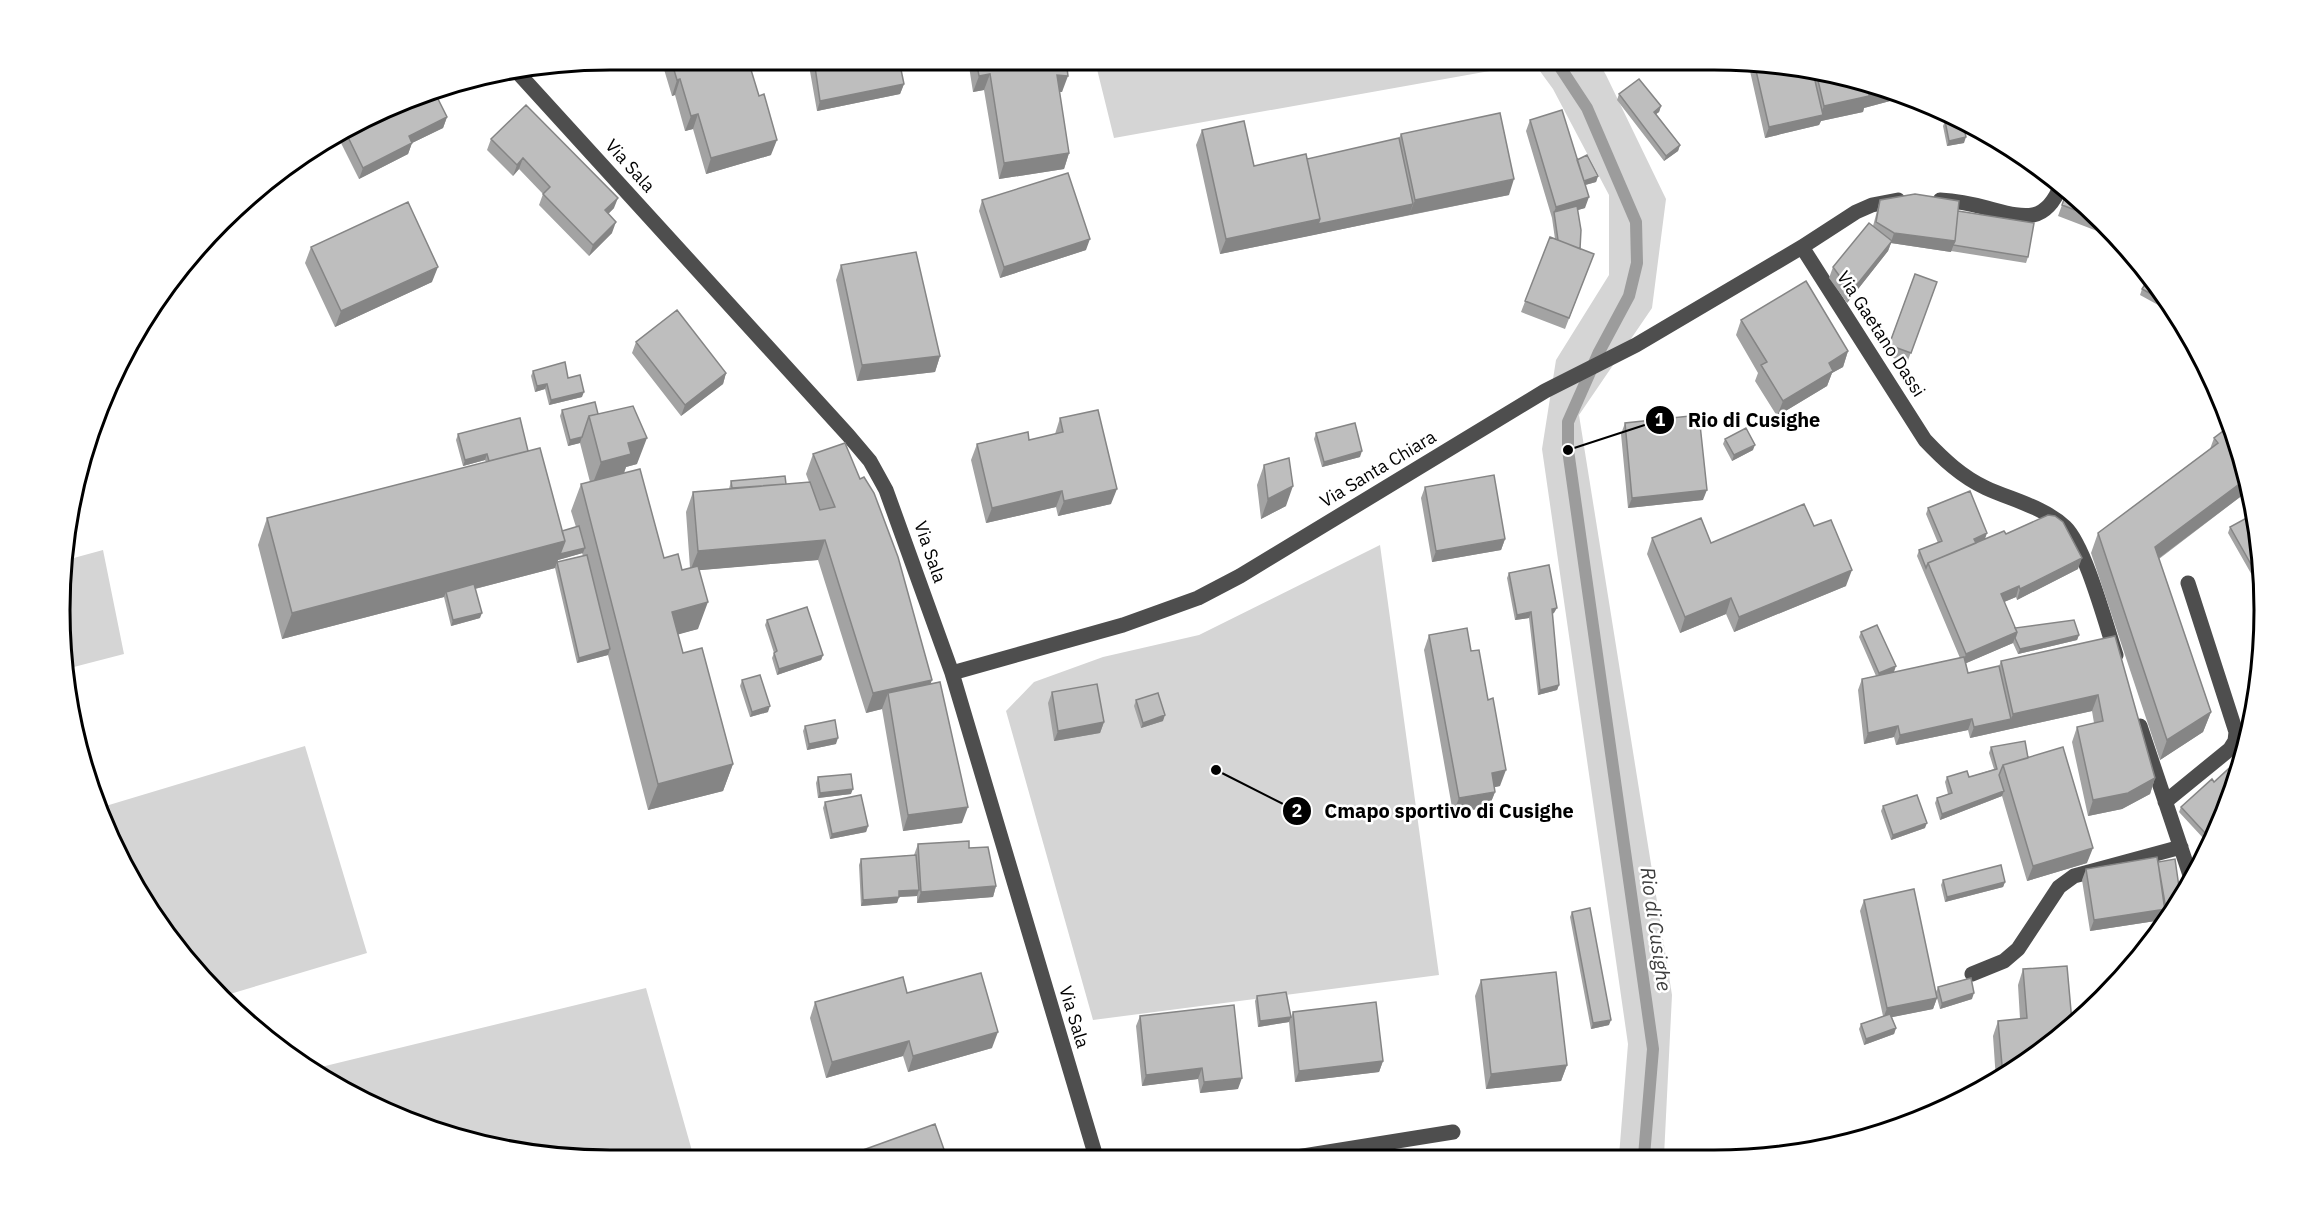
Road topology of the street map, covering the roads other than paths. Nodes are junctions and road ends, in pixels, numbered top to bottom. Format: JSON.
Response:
{"nodes":[{"id":1,"x":523,"y":78,"type":"edge"},
{"id":2,"x":2056,"y":193,"type":"edge"},
{"id":3,"x":1802,"y":247,"type":"junction"},
{"id":4,"x":2188,"y":583,"type":"dead end"},
{"id":5,"x":2121,"y":671,"type":"edge"},
{"id":6,"x":952,"y":673,"type":"junction"},
{"id":7,"x":2136,"y":715,"type":"edge"},
{"id":8,"x":2165,"y":802,"type":"junction"},
{"id":9,"x":2181,"y":847,"type":"junction"},
{"id":10,"x":2188,"y":868,"type":"edge"},
{"id":11,"x":1972,"y":974,"type":"dead end"},
{"id":12,"x":1453,"y":1132,"type":"dead end"},
{"id":13,"x":1094,"y":1150,"type":"edge"},
{"id":14,"x":1341,"y":1150,"type":"edge"}],
"edges":[{"from":1,"to":6,"type":"street","name":"Via Sala"},
{"from":2,"to":3,"type":"street"},
{"from":3,"to":5,"type":"street","name":"Via Gaetano Dassi"},
{"from":3,"to":6,"type":"street","name":"Via Santa Chiara"},
{"from":4,"to":8,"type":"street"},
{"from":6,"to":13,"type":"street","name":"Via Sala"},
{"from":7,"to":8,"type":"street"},
{"from":8,"to":9,"type":"street"},
{"from":9,"to":10,"type":"street"},
{"from":9,"to":11,"type":"street"},
{"from":12,"to":14,"type":"street"}]}
